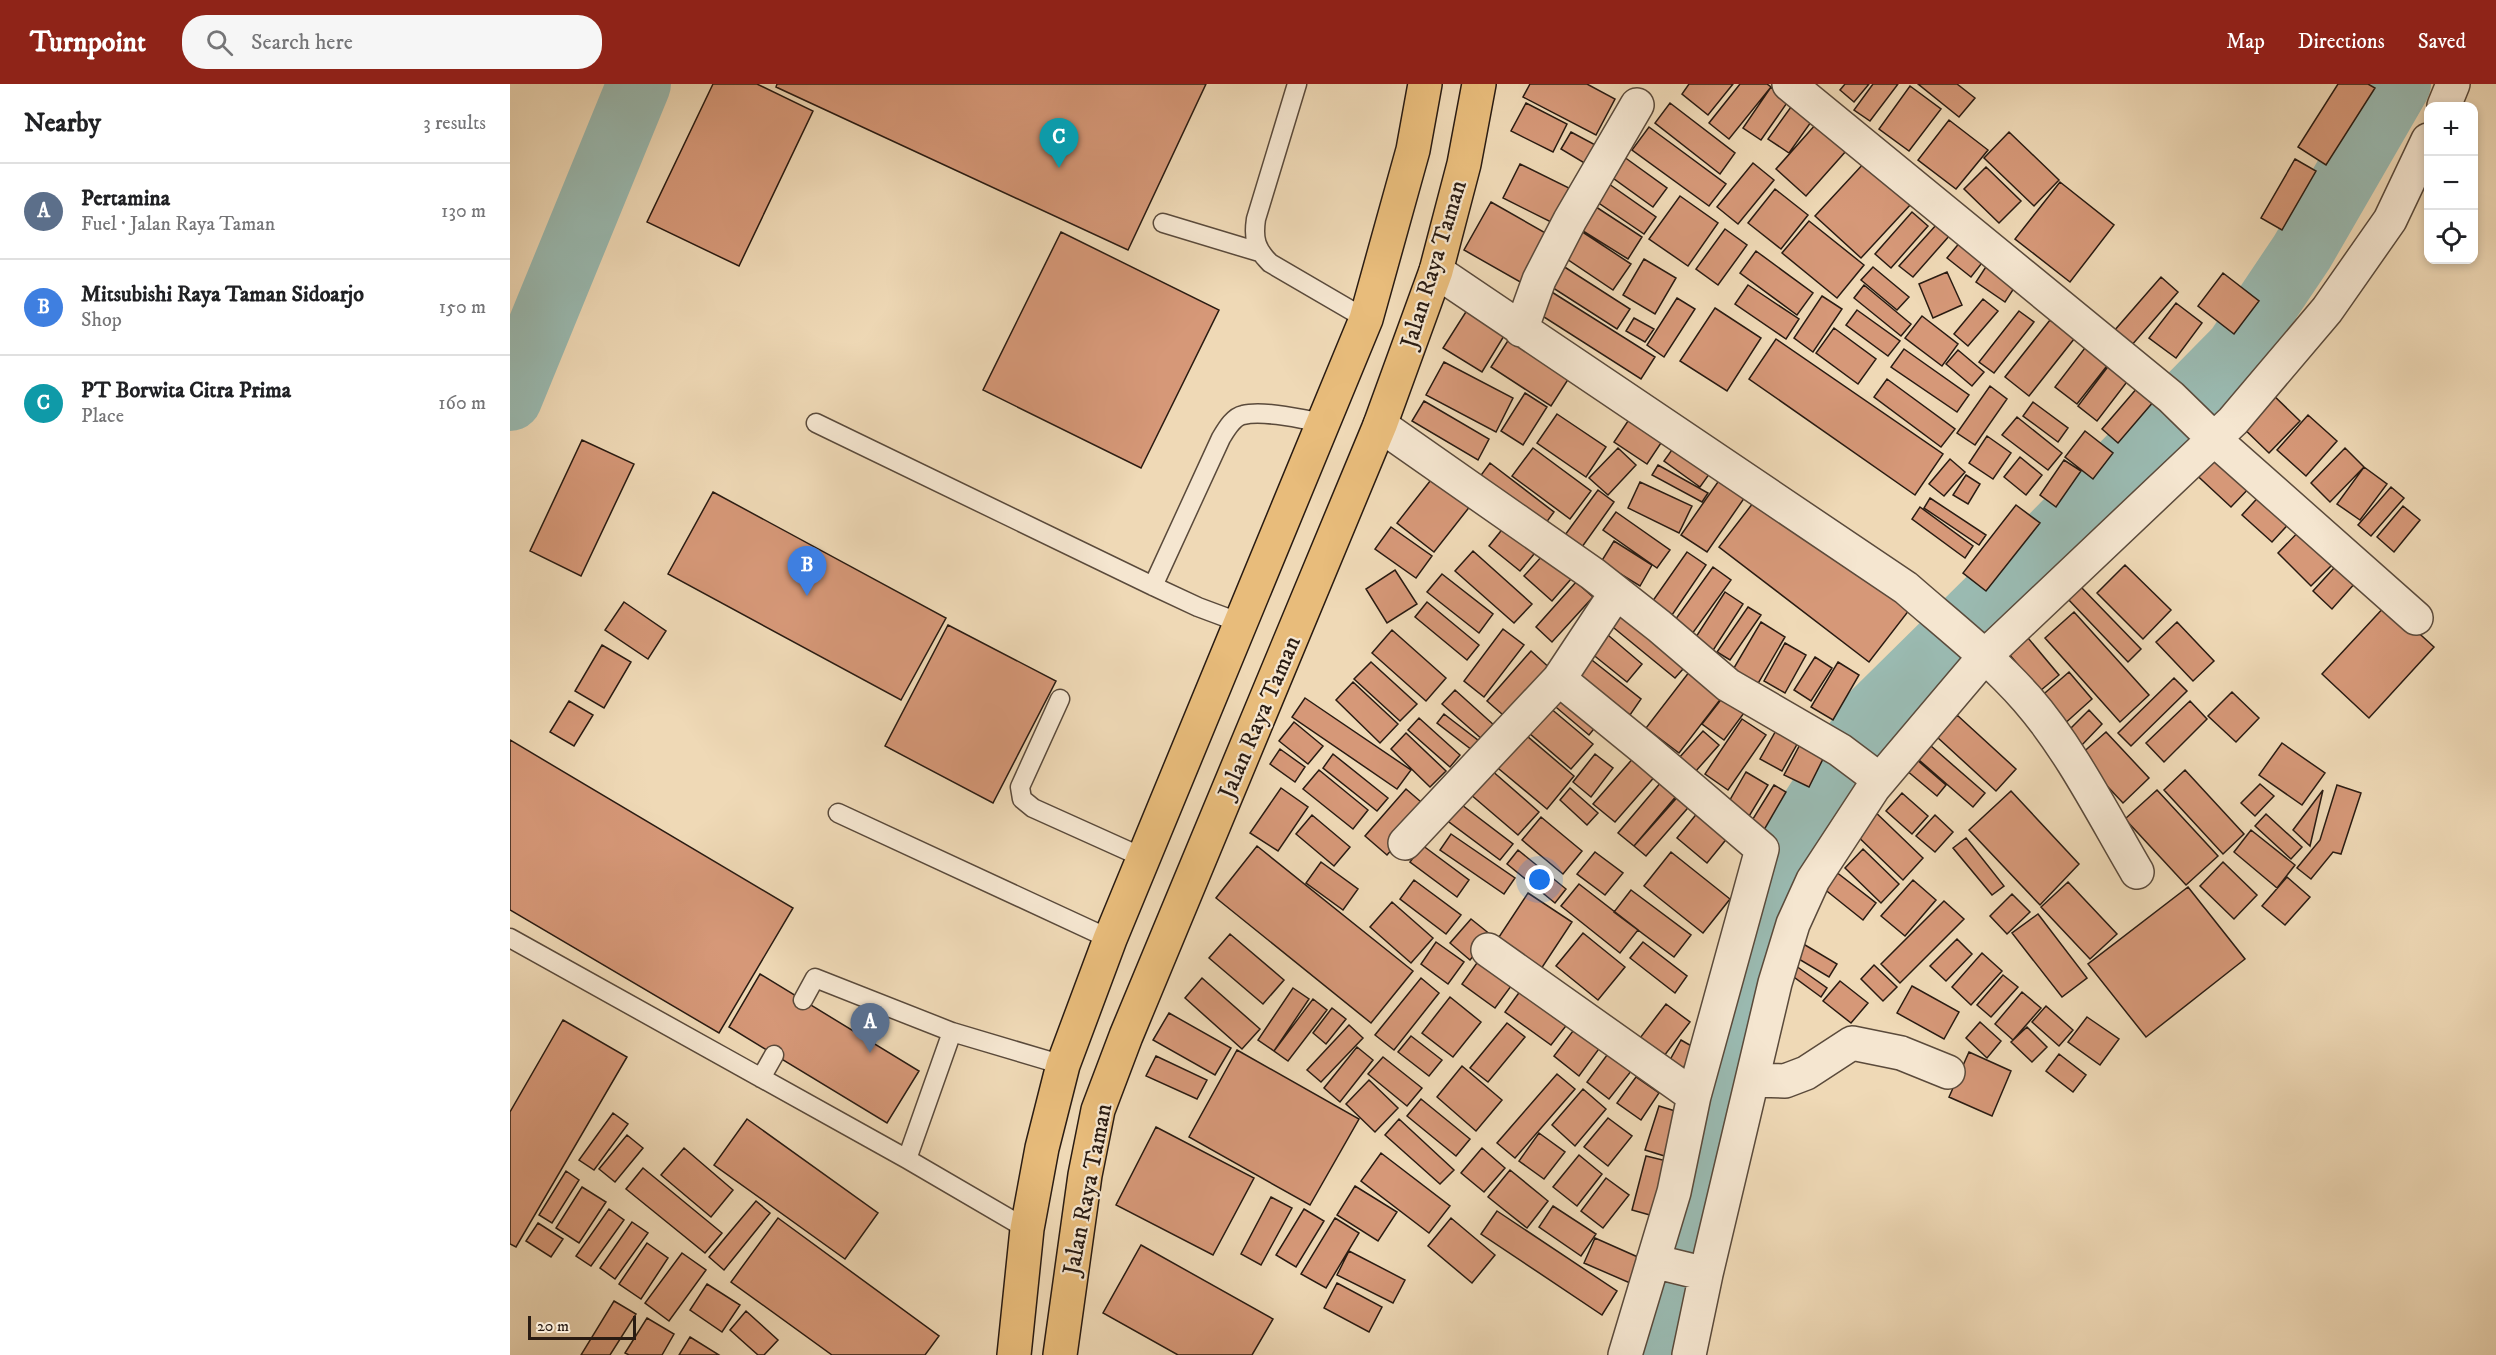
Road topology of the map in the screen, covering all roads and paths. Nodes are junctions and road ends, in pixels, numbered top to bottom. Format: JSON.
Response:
{"nodes":[{"id":1,"x":1297,"y":84,"type":"edge"},
{"id":2,"x":1425,"y":84,"type":"edge"},
{"id":3,"x":1479,"y":84,"type":"edge"},
{"id":4,"x":1788,"y":84,"type":"edge"},
{"id":5,"x":2453,"y":84,"type":"edge"},
{"id":6,"x":2446,"y":102,"type":"edge"},
{"id":7,"x":1637,"y":105,"type":"dead end"},
{"id":8,"x":2424,"y":148,"type":"edge"},
{"id":9,"x":1163,"y":223,"type":"dead end"},
{"id":10,"x":1259,"y":252,"type":"junction"},
{"id":11,"x":1436,"y":271,"type":"junction"},
{"id":12,"x":1366,"y":319,"type":"junction"},
{"id":13,"x":1521,"y":330,"type":"junction"},
{"id":14,"x":816,"y":423,"type":"dead end"},
{"id":15,"x":1323,"y":423,"type":"junction"},
{"id":16,"x":1380,"y":424,"type":"junction"},
{"id":17,"x":2214,"y":439,"type":"junction"},
{"id":18,"x":1153,"y":586,"type":"junction"},
{"id":19,"x":1617,"y":593,"type":"junction"},
{"id":20,"x":2416,"y":618,"type":"dead end"},
{"id":21,"x":1242,"y":623,"type":"junction"},
{"id":22,"x":1965,"y":639,"type":"junction"},
{"id":23,"x":1559,"y":679,"type":"junction"},
{"id":24,"x":1060,"y":699,"type":"dead end"},
{"id":25,"x":1859,"y":763,"type":"junction"},
{"id":26,"x":838,"y":813,"type":"dead end"},
{"id":27,"x":1405,"y":843,"type":"dead end"},
{"id":28,"x":1144,"y":858,"type":"junction"},
{"id":29,"x":2137,"y":872,"type":"dead end"},
{"id":30,"x":510,"y":938,"type":"edge"},
{"id":31,"x":1110,"y":939,"type":"junction"},
{"id":32,"x":1488,"y":950,"type":"dead end"},
{"id":33,"x":803,"y":1000,"type":"dead end"},
{"id":34,"x":952,"y":1032,"type":"junction"},
{"id":35,"x":774,"y":1055,"type":"dead end"},
{"id":36,"x":1063,"y":1065,"type":"junction"},
{"id":37,"x":1948,"y":1072,"type":"dead end"},
{"id":38,"x":761,"y":1078,"type":"junction"},
{"id":39,"x":1752,"y":1080,"type":"junction"},
{"id":40,"x":1694,"y":1096,"type":"junction"},
{"id":41,"x":907,"y":1159,"type":"junction"},
{"id":42,"x":1027,"y":1229,"type":"junction"},
{"id":43,"x":1678,"y":1267,"type":"junction"},
{"id":44,"x":1014,"y":1355,"type":"edge"},
{"id":45,"x":1060,"y":1355,"type":"edge"},
{"id":46,"x":1624,"y":1355,"type":"edge"},
{"id":47,"x":1689,"y":1355,"type":"edge"}],
"edges":[{"from":1,"to":10,"type":"lane"},
{"from":2,"to":12,"type":"highway","name":"Jalan Raya Taman"},
{"from":3,"to":11,"type":"highway","name":"Jalan Raya Taman"},
{"from":4,"to":17,"type":"street"},
{"from":5,"to":6,"type":"street"},
{"from":7,"to":13,"type":"street"},
{"from":8,"to":17,"type":"street"},
{"from":9,"to":10,"type":"lane"},
{"from":10,"to":12,"type":"lane"},
{"from":11,"to":13,"type":"street"},
{"from":11,"to":16,"type":"highway","name":"Jalan Raya Taman"},
{"from":12,"to":15,"type":"highway","name":"Jalan Raya Taman"},
{"from":13,"to":22,"type":"street"},
{"from":14,"to":18,"type":"lane"},
{"from":15,"to":18,"type":"lane"},
{"from":15,"to":21,"type":"highway","name":"Jalan Raya Taman"},
{"from":16,"to":19,"type":"street"},
{"from":16,"to":45,"type":"highway","name":"Jalan Raya Taman"},
{"from":17,"to":20,"type":"street"},
{"from":17,"to":22,"type":"street"},
{"from":18,"to":21,"type":"lane"},
{"from":19,"to":23,"type":"street"},
{"from":19,"to":25,"type":"street"},
{"from":21,"to":28,"type":"highway","name":"Jalan Raya Taman"},
{"from":22,"to":25,"type":"street"},
{"from":22,"to":29,"type":"street"},
{"from":23,"to":27,"type":"street"},
{"from":23,"to":40,"type":"street"},
{"from":24,"to":28,"type":"lane"},
{"from":25,"to":39,"type":"street"},
{"from":26,"to":31,"type":"lane"},
{"from":28,"to":31,"type":"highway","name":"Jalan Raya Taman"},
{"from":30,"to":38,"type":"lane"},
{"from":31,"to":36,"type":"highway","name":"Jalan Raya Taman"},
{"from":32,"to":40,"type":"street"},
{"from":33,"to":34,"type":"lane"},
{"from":34,"to":36,"type":"lane"},
{"from":34,"to":41,"type":"lane"},
{"from":35,"to":38,"type":"lane"},
{"from":36,"to":42,"type":"highway","name":"Jalan Raya Taman"},
{"from":37,"to":39,"type":"street"},
{"from":38,"to":41,"type":"lane"},
{"from":39,"to":43,"type":"street"},
{"from":40,"to":43,"type":"street"},
{"from":41,"to":42,"type":"lane"},
{"from":42,"to":44,"type":"highway","name":"Jalan Raya Taman"},
{"from":43,"to":46,"type":"street"},
{"from":43,"to":47,"type":"street"}]}
